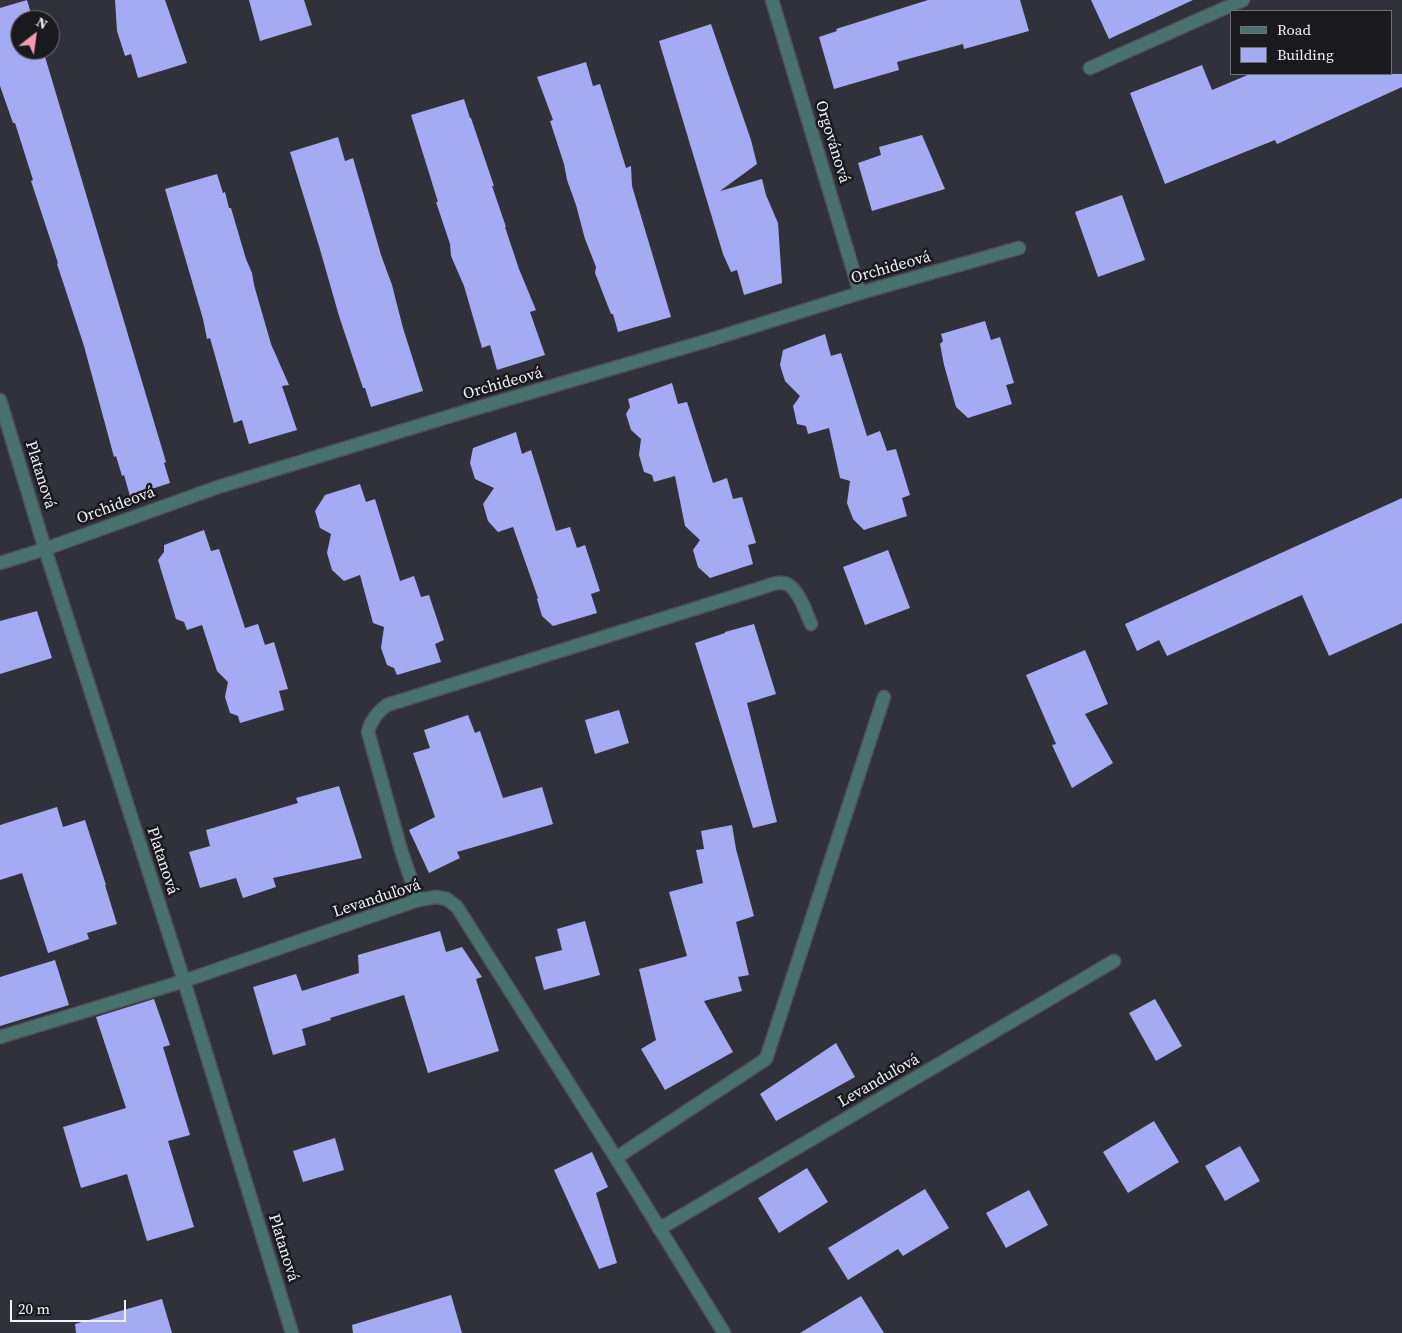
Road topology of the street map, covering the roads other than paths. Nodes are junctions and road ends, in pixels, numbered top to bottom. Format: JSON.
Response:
{"nodes":[{"id":1,"x":772,"y":0,"type":"edge"},
{"id":2,"x":1243,"y":0,"type":"edge"},
{"id":3,"x":1090,"y":68,"type":"dead end"},
{"id":4,"x":1019,"y":248,"type":"dead end"},
{"id":5,"x":860,"y":293,"type":"junction"},
{"id":6,"x":0,"y":400,"type":"edge"},
{"id":7,"x":45,"y":549,"type":"junction"},
{"id":8,"x":0,"y":563,"type":"edge"},
{"id":9,"x":811,"y":624,"type":"dead end"},
{"id":10,"x":884,"y":697,"type":"dead end"},
{"id":11,"x":418,"y":900,"type":"junction"},
{"id":12,"x":1114,"y":961,"type":"dead end"},
{"id":13,"x":184,"y":982,"type":"junction"},
{"id":14,"x":0,"y":1037,"type":"edge"},
{"id":15,"x":616,"y":1158,"type":"junction"},
{"id":16,"x":659,"y":1229,"type":"junction"},
{"id":17,"x":292,"y":1333,"type":"edge"},
{"id":18,"x":724,"y":1333,"type":"edge"}],
"edges":[{"from":1,"to":5,"type":"street","name":"Orgovánová"},
{"from":2,"to":3,"type":"street"},
{"from":4,"to":5,"type":"street","name":"Orchideová"},
{"from":5,"to":7,"type":"street","name":"Orchideová"},
{"from":6,"to":7,"type":"street","name":"Platanová"},
{"from":7,"to":8,"type":"street","name":"Orchideová"},
{"from":7,"to":13,"type":"street","name":"Platanová"},
{"from":9,"to":11,"type":"street"},
{"from":10,"to":15,"type":"street"},
{"from":11,"to":13,"type":"street","name":"Levanduľová"},
{"from":11,"to":15,"type":"street","name":"Levanduľová"},
{"from":12,"to":16,"type":"street","name":"Levanduľová"},
{"from":13,"to":14,"type":"street","name":"Levanduľová"},
{"from":13,"to":17,"type":"street","name":"Platanová"},
{"from":15,"to":16,"type":"street","name":"Levanduľová"},
{"from":16,"to":18,"type":"street","name":"Levanduľová"}]}
